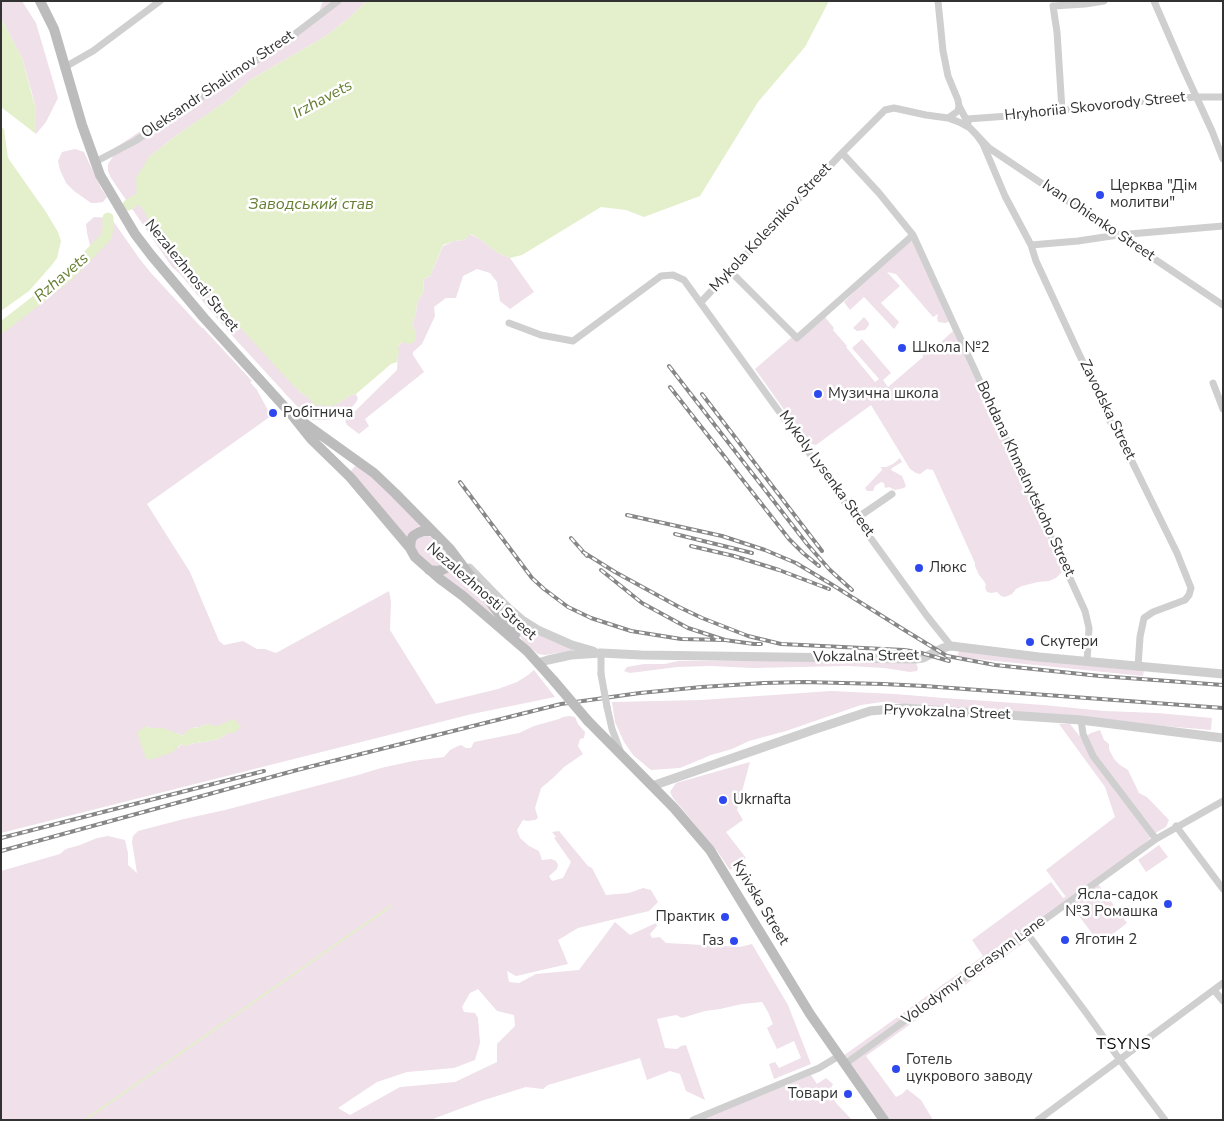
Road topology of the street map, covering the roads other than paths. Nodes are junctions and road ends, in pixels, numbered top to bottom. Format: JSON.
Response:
{"nodes":[{"id":1,"x":40,"y":1,"type":"edge"},
{"id":2,"x":160,"y":1,"type":"edge"},
{"id":3,"x":338,"y":1,"type":"edge"},
{"id":4,"x":938,"y":1,"type":"edge"},
{"id":5,"x":1104,"y":1,"type":"edge"},
{"id":6,"x":1154,"y":1,"type":"edge"},
{"id":7,"x":65,"y":67,"type":"junction"},
{"id":8,"x":1196,"y":97,"type":"junction"},
{"id":9,"x":1223,"y":97,"type":"edge"},
{"id":10,"x":959,"y":106,"type":"junction"},
{"id":11,"x":1062,"y":110,"type":"junction"},
{"id":12,"x":950,"y":117,"type":"junction"},
{"id":13,"x":967,"y":119,"type":"junction"},
{"id":14,"x":970,"y":128,"type":"junction"},
{"id":15,"x":976,"y":134,"type":"junction"},
{"id":16,"x":842,"y":153,"type":"junction"},
{"id":17,"x":1223,"y":159,"type":"edge"},
{"id":18,"x":95,"y":162,"type":"junction"},
{"id":19,"x":1223,"y":226,"type":"edge"},
{"id":20,"x":913,"y":235,"type":"junction"},
{"id":21,"x":1118,"y":235,"type":"junction"},
{"id":22,"x":1031,"y":245,"type":"junction"},
{"id":23,"x":730,"y":271,"type":"junction"},
{"id":24,"x":701,"y":302,"type":"junction"},
{"id":25,"x":1223,"y":305,"type":"edge"},
{"id":26,"x":509,"y":323,"type":"dead end"},
{"id":27,"x":1213,"y":383,"type":"dead end"},
{"id":28,"x":1223,"y":409,"type":"edge"},
{"id":29,"x":291,"y":414,"type":"junction"},
{"id":30,"x":892,"y":494,"type":"dead end"},
{"id":31,"x":857,"y":518,"type":"junction"},
{"id":32,"x":432,"y":531,"type":"junction"},
{"id":33,"x":410,"y":548,"type":"junction"},
{"id":34,"x":450,"y":549,"type":"junction"},
{"id":35,"x":429,"y":570,"type":"junction"},
{"id":36,"x":951,"y":646,"type":"junction"},
{"id":37,"x":527,"y":651,"type":"junction"},
{"id":38,"x":600,"y":653,"type":"junction"},
{"id":39,"x":1087,"y":662,"type":"junction"},
{"id":40,"x":538,"y":663,"type":"junction"},
{"id":41,"x":1138,"y":667,"type":"junction"},
{"id":42,"x":1223,"y":674,"type":"edge"},
{"id":43,"x":1082,"y":720,"type":"junction"},
{"id":44,"x":588,"y":721,"type":"joint"},
{"id":45,"x":1223,"y":738,"type":"edge"},
{"id":46,"x":623,"y":758,"type":"junction"},
{"id":47,"x":652,"y":786,"type":"junction"},
{"id":48,"x":1223,"y":801,"type":"edge"},
{"id":49,"x":1176,"y":826,"type":"junction"},
{"id":50,"x":1156,"y":839,"type":"junction"},
{"id":51,"x":1223,"y":889,"type":"edge"},
{"id":52,"x":1026,"y":932,"type":"junction"},
{"id":53,"x":1223,"y":983,"type":"edge"},
{"id":54,"x":1214,"y":990,"type":"junction"},
{"id":55,"x":1223,"y":1001,"type":"edge"},
{"id":56,"x":842,"y":1060,"type":"junction"},
{"id":57,"x":1120,"y":1060,"type":"junction"},
{"id":58,"x":693,"y":1120,"type":"edge"},
{"id":59,"x":884,"y":1120,"type":"edge"},
{"id":60,"x":1038,"y":1120,"type":"edge"},
{"id":61,"x":1165,"y":1120,"type":"edge"}],
"edges":[{"from":1,"to":7,"type":"main road","name":"Nezalezhnosti Street"},
{"from":2,"to":7,"type":"street"},
{"from":3,"to":18,"type":"street","name":"Oleksandr Shalimov Street"},
{"from":4,"to":10,"type":"street"},
{"from":5,"to":11,"type":"street"},
{"from":6,"to":8,"type":"street"},
{"from":7,"to":18,"type":"main road","name":"Nezalezhnosti Street"},
{"from":8,"to":9,"type":"street","name":"Hryhoriia Skovorody Street"},
{"from":8,"to":11,"type":"street","name":"Hryhoriia Skovorody Street"},
{"from":8,"to":17,"type":"street"},
{"from":10,"to":12,"type":"street"},
{"from":10,"to":13,"type":"street"},
{"from":11,"to":13,"type":"street","name":"Hryhoriia Skovorody Street"},
{"from":12,"to":14,"type":"street"},
{"from":12,"to":16,"type":"street","name":"Mykola Kolesnikov Street"},
{"from":13,"to":14,"type":"street"},
{"from":14,"to":15,"type":"street","name":"Ivan Ohienko Street"},
{"from":15,"to":21,"type":"street","name":"Ivan Ohienko Street"},
{"from":15,"to":22,"type":"street","name":"Zavodska Street"},
{"from":16,"to":20,"type":"street","name":"Bohdana Khmelnytskoho Street"},
{"from":16,"to":23,"type":"street","name":"Mykola Kolesnikov Street"},
{"from":18,"to":29,"type":"main road","name":"Nezalezhnosti Street"},
{"from":19,"to":21,"type":"street"},
{"from":20,"to":23,"type":"street"},
{"from":20,"to":39,"type":"street","name":"Bohdana Khmelnytskoho Street"},
{"from":21,"to":22,"type":"street"},
{"from":21,"to":25,"type":"street","name":"Ivan Ohienko Street"},
{"from":22,"to":41,"type":"street","name":"Zavodska Street"},
{"from":23,"to":24,"type":"street","name":"Mykola Kolesnikov Street"},
{"from":24,"to":26,"type":"street","name":"Mykola Kolesnikov Street"},
{"from":24,"to":31,"type":"street","name":"Mykoly Lysenka Street"},
{"from":27,"to":28,"type":"street"},
{"from":29,"to":32,"type":"main road","name":"Nezalezhnosti Street"},
{"from":29,"to":33,"type":"main road","name":"Nezalezhnosti Street"},
{"from":30,"to":31,"type":"street"},
{"from":31,"to":36,"type":"street","name":"Mykoly Lysenka Street"},
{"from":32,"to":33,"type":"main road"},
{"from":32,"to":34,"type":"main road","name":"Nezalezhnosti Street"},
{"from":33,"to":35,"type":"main road","name":"Nezalezhnosti Street"},
{"from":34,"to":35,"type":"main road"},
{"from":34,"to":37,"type":"main road","name":"Nezalezhnosti Street"},
{"from":34,"to":38,"type":"street"},
{"from":35,"to":37,"type":"main road","name":"Nezalezhnosti Street"},
{"from":36,"to":38,"type":"street","name":"Vokzalna Street"},
{"from":36,"to":39,"type":"street"},
{"from":37,"to":40,"type":"main road","name":"Nezalezhnosti Street"},
{"from":38,"to":40,"type":"street","name":"Vokzalna Street"},
{"from":38,"to":46,"type":"street","bridge":true},
{"from":39,"to":41,"type":"street"},
{"from":40,"to":44,"type":"main road","name":"Nezalezhnosti Street","bridge":true},
{"from":41,"to":42,"type":"street"},
{"from":43,"to":45,"type":"street","name":"Pryvokzalna Street"},
{"from":43,"to":47,"type":"street","name":"Pryvokzalna Street"},
{"from":43,"to":50,"type":"street"},
{"from":44,"to":46,"type":"main road","name":"Kyivska Street"},
{"from":46,"to":47,"type":"main road","name":"Kyivska Street"},
{"from":47,"to":56,"type":"main road","name":"Kyivska Street"},
{"from":48,"to":49,"type":"street","name":"Volodymyr Gerasym Lane"},
{"from":49,"to":50,"type":"street","name":"Volodymyr Gerasym Lane"},
{"from":49,"to":51,"type":"street"},
{"from":50,"to":52,"type":"street","name":"Volodymyr Gerasym Lane"},
{"from":52,"to":56,"type":"street","name":"Volodymyr Gerasym Lane"},
{"from":52,"to":57,"type":"street"},
{"from":53,"to":54,"type":"street"},
{"from":54,"to":55,"type":"street"},
{"from":54,"to":57,"type":"street"},
{"from":56,"to":58,"type":"street","name":"Volodymyr Gerasym Lane"},
{"from":56,"to":59,"type":"main road","name":"Kyivska Street"},
{"from":57,"to":60,"type":"street"},
{"from":57,"to":61,"type":"street"}]}
